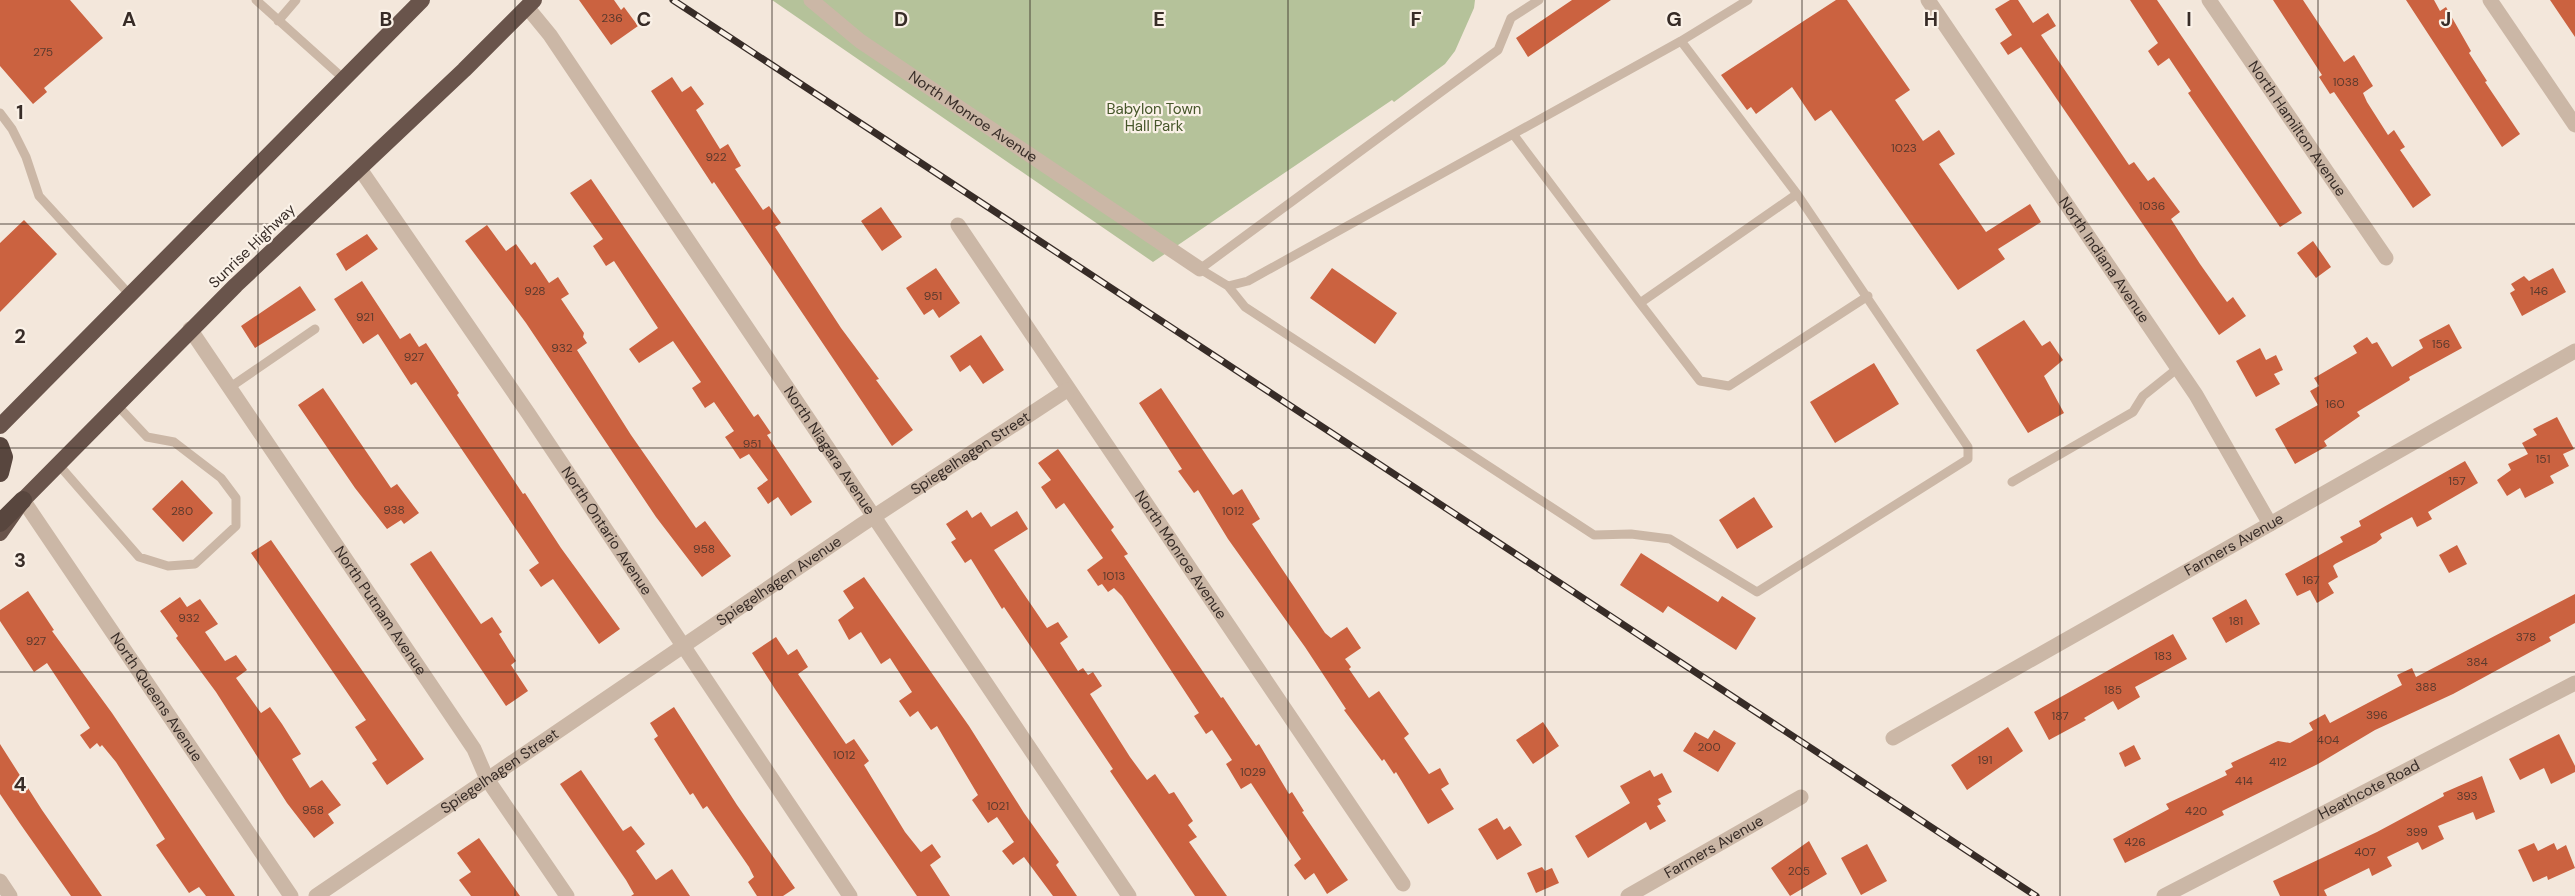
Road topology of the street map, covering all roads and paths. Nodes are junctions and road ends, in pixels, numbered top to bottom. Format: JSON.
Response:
{"nodes":[{"id":1,"x":256,"y":0,"type":"edge"},
{"id":2,"x":296,"y":0,"type":"edge"},
{"id":3,"x":422,"y":0,"type":"edge"},
{"id":4,"x":811,"y":0,"type":"edge"},
{"id":5,"x":1539,"y":0,"type":"edge"},
{"id":6,"x":1748,"y":0,"type":"edge"},
{"id":7,"x":1928,"y":0,"type":"edge"},
{"id":8,"x":2209,"y":0,"type":"edge"},
{"id":9,"x":2490,"y":0,"type":"edge"},
{"id":10,"x":527,"y":2,"type":"edge"},
{"id":11,"x":278,"y":21,"type":"junction"},
{"id":12,"x":1682,"y":41,"type":"junction"},
{"id":13,"x":344,"y":79,"type":"junction"},
{"id":14,"x":0,"y":113,"type":"edge"},
{"id":15,"x":2575,"y":125,"type":"edge"},
{"id":16,"x":1513,"y":134,"type":"junction"},
{"id":17,"x":360,"y":169,"type":"junction"},
{"id":18,"x":1797,"y":194,"type":"junction"},
{"id":19,"x":958,"y":225,"type":"dead end"},
{"id":20,"x":2386,"y":258,"type":"dead end"},
{"id":21,"x":1200,"y":269,"type":"junction"},
{"id":22,"x":1228,"y":286,"type":"junction"},
{"id":23,"x":130,"y":295,"type":"junction"},
{"id":24,"x":1868,"y":296,"type":"junction"},
{"id":25,"x":1640,"y":303,"type":"junction"},
{"id":26,"x":315,"y":329,"type":"dead end"},
{"id":27,"x":190,"y":330,"type":"junction"},
{"id":28,"x":2575,"y":351,"type":"edge"},
{"id":29,"x":2178,"y":368,"type":"junction"},
{"id":30,"x":229,"y":388,"type":"junction"},
{"id":31,"x":1066,"y":390,"type":"junction"},
{"id":32,"x":117,"y":405,"type":"junction"},
{"id":33,"x":0,"y":426,"type":"edge"},
{"id":34,"x":0,"y":446,"type":"edge"},
{"id":35,"x":58,"y":464,"type":"junction"},
{"id":36,"x":0,"y":473,"type":"edge"},
{"id":37,"x":2012,"y":482,"type":"dead end"},
{"id":38,"x":23,"y":500,"type":"junction"},
{"id":39,"x":875,"y":515,"type":"junction"},
{"id":40,"x":0,"y":523,"type":"edge"},
{"id":41,"x":2270,"y":524,"type":"junction"},
{"id":42,"x":0,"y":533,"type":"edge"},
{"id":43,"x":683,"y":645,"type":"junction"},
{"id":44,"x":2575,"y":683,"type":"edge"},
{"id":45,"x":1893,"y":738,"type":"dead end"},
{"id":46,"x":487,"y":778,"type":"junction"},
{"id":47,"x":1800,"y":797,"type":"dead end"},
{"id":48,"x":0,"y":881,"type":"edge"},
{"id":49,"x":1403,"y":884,"type":"dead end"},
{"id":50,"x":10,"y":896,"type":"edge"},
{"id":51,"x":291,"y":896,"type":"edge"},
{"id":52,"x":316,"y":896,"type":"edge"},
{"id":53,"x":567,"y":896,"type":"edge"},
{"id":54,"x":850,"y":896,"type":"edge"},
{"id":55,"x":1128,"y":896,"type":"edge"},
{"id":56,"x":1628,"y":896,"type":"edge"},
{"id":57,"x":2164,"y":896,"type":"edge"}],
"edges":[{"from":1,"to":11,"type":"lane"},
{"from":2,"to":11,"type":"lane"},
{"from":3,"to":13,"type":"highway"},
{"from":4,"to":21,"type":"street","name":"North Monroe Avenue"},
{"from":5,"to":21,"type":"lane"},
{"from":6,"to":12,"type":"lane"},
{"from":7,"to":29,"type":"street","name":"North Indiana Avenue"},
{"from":8,"to":20,"type":"street","name":"North Hamilton Avenue"},
{"from":9,"to":15,"type":"street"},
{"from":10,"to":17,"type":"highway","name":"Sunrise Highway"},
{"from":10,"to":39,"type":"street","name":"North Niagara Avenue"},
{"from":11,"to":13,"type":"lane"},
{"from":12,"to":16,"type":"lane"},
{"from":12,"to":18,"type":"lane"},
{"from":13,"to":23,"type":"highway"},
{"from":14,"to":23,"type":"lane"},
{"from":16,"to":22,"type":"lane"},
{"from":16,"to":25,"type":"lane"},
{"from":17,"to":27,"type":"highway","name":"Sunrise Highway"},
{"from":17,"to":43,"type":"street","name":"North Ontario Avenue"},
{"from":18,"to":24,"type":"lane"},
{"from":18,"to":25,"type":"lane"},
{"from":19,"to":31,"type":"street","name":"North Monroe Avenue"},
{"from":21,"to":22,"type":"lane"},
{"from":22,"to":24,"type":"lane"},
{"from":23,"to":33,"type":"highway"},
{"from":24,"to":25,"type":"lane"},
{"from":26,"to":30,"type":"lane"},
{"from":27,"to":30,"type":"street","name":"North Putnam Avenue"},
{"from":27,"to":32,"type":"highway","name":"Sunrise Highway"},
{"from":28,"to":41,"type":"street","name":"Farmers Avenue"},
{"from":29,"to":37,"type":"lane"},
{"from":29,"to":41,"type":"street","name":"North Indiana Avenue"},
{"from":30,"to":46,"type":"street","name":"North Putnam Avenue"},
{"from":31,"to":39,"type":"street","name":"Spiegelhagen Street"},
{"from":31,"to":49,"type":"street","name":"North Monroe Avenue"},
{"from":32,"to":35,"type":"highway","name":"Sunrise Highway"},
{"from":32,"to":35,"type":"lane"},
{"from":34,"to":36,"type":"highway"},
{"from":35,"to":38,"type":"highway","name":"Sunrise Highway"},
{"from":38,"to":40,"type":"highway","name":"Sunrise Highway"},
{"from":38,"to":42,"type":"highway"},
{"from":38,"to":51,"type":"street","name":"North Queens Avenue"},
{"from":39,"to":43,"type":"street","name":"Spiegelhagen Avenue"},
{"from":39,"to":55,"type":"street","name":"North Niagara Avenue"},
{"from":41,"to":45,"type":"street","name":"Farmers Avenue"},
{"from":43,"to":46,"type":"street","name":"Spiegelhagen Street"},
{"from":43,"to":54,"type":"street","name":"North Ontario Avenue"},
{"from":44,"to":57,"type":"street","name":"Heathcote Road"},
{"from":46,"to":52,"type":"street","name":"Spiegelhagen Street"},
{"from":46,"to":53,"type":"street","name":"North Putnam Avenue"},
{"from":47,"to":56,"type":"street","name":"Farmers Avenue"},
{"from":48,"to":50,"type":"street"}]}
